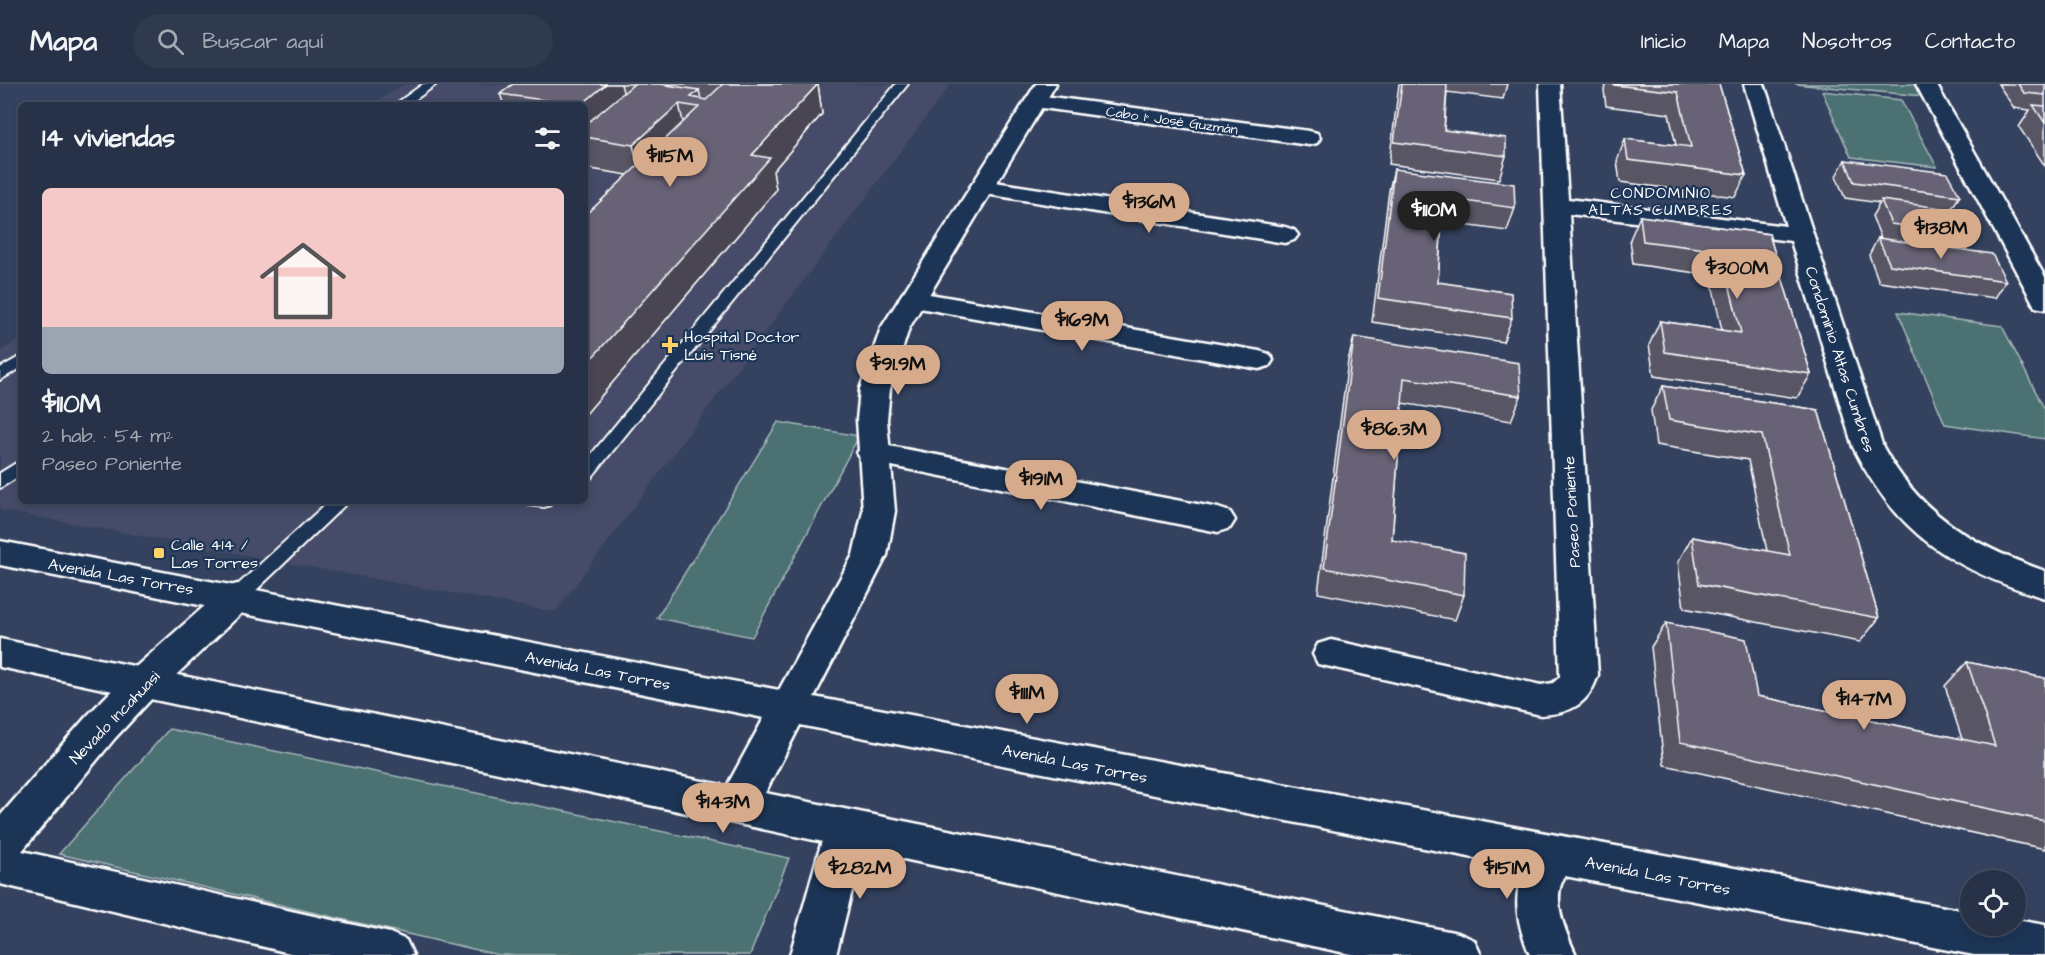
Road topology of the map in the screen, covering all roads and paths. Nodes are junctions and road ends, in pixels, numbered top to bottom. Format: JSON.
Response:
{"nodes":[{"id":1,"x":431,"y":84,"type":"edge"},
{"id":2,"x":902,"y":84,"type":"edge"},
{"id":3,"x":1550,"y":84,"type":"edge"},
{"id":4,"x":1754,"y":84,"type":"edge"},
{"id":5,"x":1926,"y":84,"type":"edge"},
{"id":6,"x":1041,"y":93,"type":"edge"},
{"id":7,"x":404,"y":102,"type":"edge"},
{"id":8,"x":1309,"y":138,"type":"dead end"},
{"id":9,"x":982,"y":187,"type":"junction"},
{"id":10,"x":1555,"y":205,"type":"junction"},
{"id":11,"x":1285,"y":235,"type":"dead end"},
{"id":12,"x":1802,"y":235,"type":"junction"},
{"id":13,"x":2016,"y":248,"type":"junction"},
{"id":14,"x":2045,"y":252,"type":"edge"},
{"id":15,"x":912,"y":299,"type":"junction"},
{"id":16,"x":2045,"y":301,"type":"edge"},
{"id":17,"x":1259,"y":360,"type":"dead end"},
{"id":18,"x":18,"y":363,"type":"edge"},
{"id":19,"x":0,"y":375,"type":"edge"},
{"id":20,"x":873,"y":453,"type":"junction"},
{"id":21,"x":18,"y":468,"type":"edge"},
{"id":22,"x":588,"y":470,"type":"edge"},
{"id":23,"x":0,"y":482,"type":"edge"},
{"id":24,"x":337,"y":504,"type":"edge"},
{"id":25,"x":1218,"y":520,"type":"dead end"},
{"id":26,"x":0,"y":553,"type":"edge"},
{"id":27,"x":2045,"y":585,"type":"edge"},
{"id":28,"x":237,"y":597,"type":"junction"},
{"id":29,"x":0,"y":653,"type":"edge"},
{"id":30,"x":1331,"y":654,"type":"dead end"},
{"id":31,"x":143,"y":683,"type":"junction"},
{"id":32,"x":789,"y":708,"type":"junction"},
{"id":33,"x":737,"y":807,"type":"junction"},
{"id":34,"x":846,"y":830,"type":"junction"},
{"id":35,"x":0,"y":846,"type":"edge"},
{"id":36,"x":1555,"y":856,"type":"junction"},
{"id":37,"x":0,"y":866,"type":"edge"},
{"id":38,"x":2045,"y":947,"type":"edge"},
{"id":39,"x":390,"y":955,"type":"edge"},
{"id":40,"x":813,"y":955,"type":"edge"},
{"id":41,"x":1458,"y":955,"type":"edge"},
{"id":42,"x":1553,"y":955,"type":"edge"}],
"edges":[{"from":1,"to":7,"type":"lane"},
{"from":2,"to":22,"type":"lane"},
{"from":3,"to":10,"type":"street","name":"Paseo Poniente"},
{"from":4,"to":12,"type":"street","name":"Condominio Altas Cumbres"},
{"from":5,"to":13,"type":"street"},
{"from":6,"to":8,"type":"street","name":"Cabo 1° José Guzmán"},
{"from":6,"to":9,"type":"street"},
{"from":9,"to":11,"type":"street"},
{"from":9,"to":15,"type":"street"},
{"from":10,"to":12,"type":"street"},
{"from":10,"to":30,"type":"street","name":"Paseo Poniente"},
{"from":12,"to":27,"type":"street","name":"Condominio Altas Cumbres"},
{"from":13,"to":14,"type":"street"},
{"from":13,"to":16,"type":"street"},
{"from":15,"to":17,"type":"street"},
{"from":15,"to":20,"type":"street"},
{"from":18,"to":19,"type":"lane"},
{"from":20,"to":25,"type":"street"},
{"from":20,"to":32,"type":"street"},
{"from":21,"to":23,"type":"lane"},
{"from":24,"to":28,"type":"lane"},
{"from":26,"to":28,"type":"street","name":"Avenida Las Torres"},
{"from":28,"to":31,"type":"street","name":"Nevado Incahuasi"},
{"from":28,"to":32,"type":"street","name":"Avenida Las Torres"},
{"from":29,"to":31,"type":"street"},
{"from":31,"to":33,"type":"street"},
{"from":31,"to":35,"type":"street","name":"Nevado Incahuasi"},
{"from":32,"to":33,"type":"street"},
{"from":32,"to":36,"type":"street","name":"Avenida Las Torres"},
{"from":33,"to":34,"type":"street"},
{"from":34,"to":40,"type":"street"},
{"from":34,"to":41,"type":"street"},
{"from":36,"to":38,"type":"street","name":"Avenida Las Torres"},
{"from":36,"to":42,"type":"street"},
{"from":37,"to":39,"type":"street"}]}
